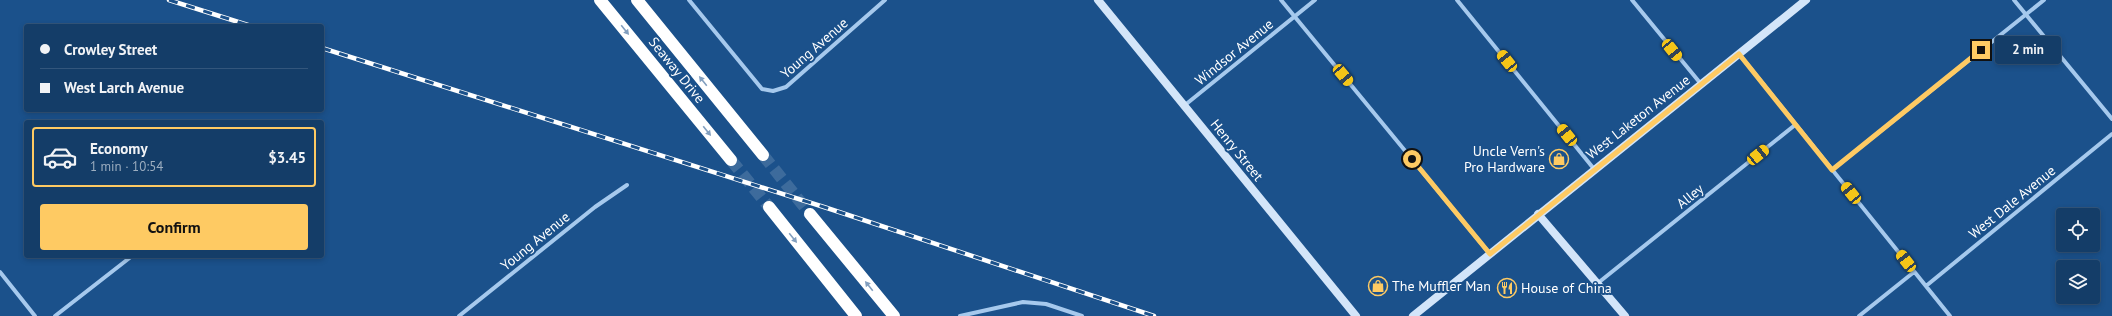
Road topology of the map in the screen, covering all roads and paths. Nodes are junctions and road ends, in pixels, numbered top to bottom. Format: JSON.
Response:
{"nodes":[{"id":1,"x":600,"y":0,"type":"edge"},
{"id":2,"x":638,"y":0,"type":"edge"},
{"id":3,"x":689,"y":0,"type":"edge"},
{"id":4,"x":885,"y":0,"type":"edge"},
{"id":5,"x":1098,"y":0,"type":"edge"},
{"id":6,"x":1281,"y":0,"type":"edge"},
{"id":7,"x":1315,"y":0,"type":"edge"},
{"id":8,"x":1457,"y":0,"type":"edge"},
{"id":9,"x":1632,"y":0,"type":"edge"},
{"id":10,"x":2014,"y":0,"type":"edge"},
{"id":11,"x":2044,"y":0,"type":"edge"},
{"id":12,"x":1801,"y":1,"type":"edge"},
{"id":13,"x":2026,"y":14,"type":"junction"},
{"id":14,"x":1295,"y":17,"type":"junction"},
{"id":15,"x":1739,"y":54,"type":"junction"},
{"id":16,"x":1701,"y":84,"type":"junction"},
{"id":17,"x":1185,"y":105,"type":"junction"},
{"id":18,"x":2112,"y":119,"type":"edge"},
{"id":19,"x":1795,"y":125,"type":"junction"},
{"id":20,"x":2112,"y":134,"type":"edge"},
{"id":21,"x":762,"y":155,"type":"tunnel mouth"},
{"id":22,"x":731,"y":160,"type":"tunnel mouth"},
{"id":23,"x":1594,"y":169,"type":"junction"},
{"id":24,"x":1832,"y":170,"type":"junction"},
{"id":25,"x":627,"y":185,"type":"dead end"},
{"id":26,"x":769,"y":208,"type":"tunnel mouth"},
{"id":27,"x":810,"y":214,"type":"tunnel mouth"},
{"id":28,"x":1538,"y":214,"type":"junction"},
{"id":29,"x":1490,"y":254,"type":"junction"},
{"id":30,"x":129,"y":258,"type":"edge"},
{"id":31,"x":0,"y":272,"type":"edge"},
{"id":32,"x":1914,"y":272,"type":"junction"},
{"id":33,"x":1598,"y":283,"type":"junction"},
{"id":34,"x":1926,"y":286,"type":"junction"},
{"id":35,"x":35,"y":316,"type":"edge"},
{"id":36,"x":55,"y":316,"type":"edge"},
{"id":37,"x":459,"y":316,"type":"edge"},
{"id":38,"x":856,"y":316,"type":"edge"},
{"id":39,"x":894,"y":316,"type":"edge"},
{"id":40,"x":960,"y":316,"type":"edge"},
{"id":41,"x":1082,"y":316,"type":"edge"},
{"id":42,"x":1356,"y":316,"type":"edge"},
{"id":43,"x":1413,"y":316,"type":"edge"},
{"id":44,"x":1625,"y":316,"type":"edge"},
{"id":45,"x":1859,"y":316,"type":"edge"},
{"id":46,"x":1950,"y":316,"type":"edge"}],
"edges":[{"from":1,"to":22,"type":"highway","name":"Seaway Drive","one_way":true},
{"from":21,"to":2,"type":"highway","name":"Seaway Drive","one_way":true},
{"from":3,"to":4,"type":"street","name":"Young Avenue"},
{"from":5,"to":17,"type":"main road","name":"Henry Street"},
{"from":6,"to":14,"type":"street"},
{"from":7,"to":14,"type":"street","name":"Windsor Avenue"},
{"from":8,"to":23,"type":"street"},
{"from":9,"to":16,"type":"street"},
{"from":10,"to":13,"type":"street"},
{"from":11,"to":13,"type":"street"},
{"from":12,"to":15,"type":"main road","name":"West Laketon Avenue"},
{"from":13,"to":18,"type":"street"},
{"from":13,"to":24,"type":"street"},
{"from":14,"to":17,"type":"street","name":"Windsor Avenue"},
{"from":14,"to":29,"type":"street"},
{"from":15,"to":16,"type":"main road","name":"West Laketon Avenue"},
{"from":15,"to":19,"type":"street"},
{"from":16,"to":23,"type":"main road","name":"West Laketon Avenue"},
{"from":17,"to":42,"type":"main road","name":"Henry Street"},
{"from":19,"to":24,"type":"street"},
{"from":19,"to":33,"type":"street","name":"Alley"},
{"from":20,"to":34,"type":"street","name":"West Dale Avenue"},
{"from":23,"to":28,"type":"main road","name":"West Laketon Avenue"},
{"from":24,"to":32,"type":"street"},
{"from":25,"to":37,"type":"street","name":"Young Avenue"},
{"from":26,"to":38,"type":"highway","one_way":true},
{"from":39,"to":27,"type":"highway","one_way":true},
{"from":28,"to":29,"type":"main road","name":"West Laketon Avenue"},
{"from":28,"to":33,"type":"main road"},
{"from":29,"to":43,"type":"main road","name":"West Laketon Avenue"},
{"from":30,"to":36,"type":"street"},
{"from":31,"to":35,"type":"street"},
{"from":32,"to":34,"type":"street"},
{"from":32,"to":45,"type":"street"},
{"from":33,"to":44,"type":"main road"},
{"from":34,"to":46,"type":"street"},
{"from":40,"to":41,"type":"street"}]}
